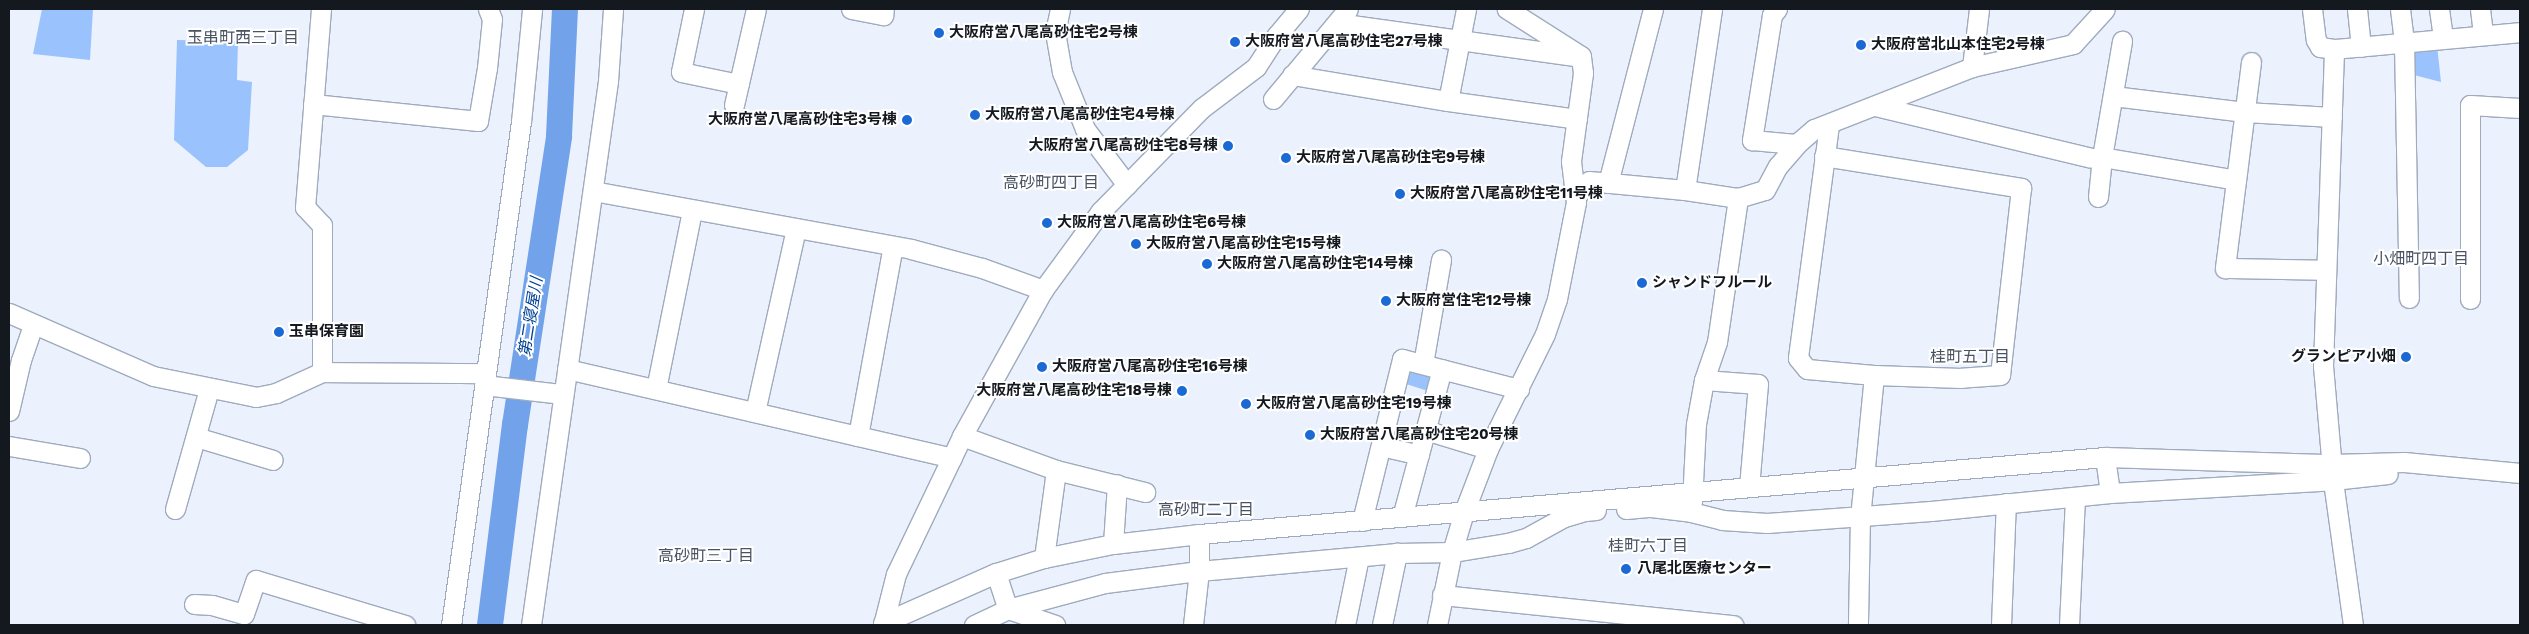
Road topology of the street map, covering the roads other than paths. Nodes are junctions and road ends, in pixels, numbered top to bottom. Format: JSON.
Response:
{"nodes":[{"id":1,"x":321,"y":9,"type":"edge"},
{"id":2,"x":488,"y":9,"type":"edge"},
{"id":3,"x":532,"y":9,"type":"edge"},
{"id":4,"x":613,"y":9,"type":"edge"},
{"id":5,"x":694,"y":9,"type":"edge"},
{"id":6,"x":756,"y":9,"type":"edge"},
{"id":7,"x":851,"y":9,"type":"edge"},
{"id":8,"x":884,"y":9,"type":"edge"},
{"id":9,"x":1060,"y":9,"type":"edge"},
{"id":10,"x":1299,"y":9,"type":"edge"},
{"id":11,"x":1466,"y":9,"type":"edge"},
{"id":12,"x":1507,"y":9,"type":"edge"},
{"id":13,"x":1654,"y":9,"type":"edge"},
{"id":14,"x":1712,"y":9,"type":"edge"},
{"id":15,"x":1776,"y":9,"type":"edge"},
{"id":16,"x":1979,"y":9,"type":"edge"},
{"id":17,"x":2105,"y":9,"type":"edge"},
{"id":18,"x":2312,"y":9,"type":"edge"},
{"id":19,"x":2357,"y":9,"type":"edge"},
{"id":20,"x":2400,"y":9,"type":"edge"},
{"id":21,"x":2439,"y":9,"type":"edge"},
{"id":22,"x":2480,"y":9,"type":"edge"},
{"id":23,"x":1342,"y":16,"type":"edge"},
{"id":24,"x":2520,"y":32,"type":"edge"},
{"id":25,"x":2484,"y":35,"type":"junction"},
{"id":26,"x":2443,"y":39,"type":"junction"},
{"id":27,"x":1460,"y":41,"type":"junction"},
{"id":28,"x":2122,"y":41,"type":"dead end"},
{"id":29,"x":2404,"y":42,"type":"junction"},
{"id":30,"x":2361,"y":46,"type":"junction"},
{"id":31,"x":2334,"y":49,"type":"junction"},
{"id":32,"x":1581,"y":56,"type":"junction"},
{"id":33,"x":2251,"y":62,"type":"dead end"},
{"id":34,"x":1972,"y":67,"type":"junction"},
{"id":35,"x":1292,"y":75,"type":"junction"},
{"id":36,"x":739,"y":84,"type":"junction"},
{"id":37,"x":2113,"y":96,"type":"junction"},
{"id":38,"x":1273,"y":99,"type":"dead end"},
{"id":39,"x":1448,"y":101,"type":"junction"},
{"id":40,"x":313,"y":104,"type":"junction"},
{"id":41,"x":734,"y":105,"type":"dead end"},
{"id":42,"x":1875,"y":106,"type":"junction"},
{"id":43,"x":2520,"y":108,"type":"edge"},
{"id":44,"x":2245,"y":112,"type":"junction"},
{"id":45,"x":2332,"y":117,"type":"junction"},
{"id":46,"x":1577,"y":118,"type":"junction"},
{"id":47,"x":1829,"y":125,"type":"junction"},
{"id":48,"x":1796,"y":144,"type":"junction"},
{"id":49,"x":1824,"y":156,"type":"junction"},
{"id":50,"x":2096,"y":158,"type":"junction"},
{"id":51,"x":2236,"y":180,"type":"junction"},
{"id":52,"x":1608,"y":183,"type":"junction"},
{"id":53,"x":1127,"y":185,"type":"junction"},
{"id":54,"x":1685,"y":190,"type":"junction"},
{"id":55,"x":593,"y":191,"type":"junction"},
{"id":56,"x":1577,"y":195,"type":"junction"},
{"id":57,"x":1738,"y":198,"type":"junction"},
{"id":58,"x":2098,"y":198,"type":"dead end"},
{"id":59,"x":692,"y":210,"type":"junction"},
{"id":60,"x":796,"y":229,"type":"junction"},
{"id":61,"x":893,"y":246,"type":"junction"},
{"id":62,"x":1441,"y":260,"type":"dead end"},
{"id":63,"x":2326,"y":270,"type":"junction"},
{"id":64,"x":1043,"y":290,"type":"junction"},
{"id":65,"x":2409,"y":298,"type":"dead end"},
{"id":66,"x":2470,"y":299,"type":"dead end"},
{"id":67,"x":9,"y":313,"type":"edge"},
{"id":68,"x":33,"y":325,"type":"junction"},
{"id":69,"x":1424,"y":364,"type":"junction"},
{"id":70,"x":567,"y":369,"type":"junction"},
{"id":71,"x":1442,"y":369,"type":"junction"},
{"id":72,"x":322,"y":372,"type":"junction"},
{"id":73,"x":1874,"y":375,"type":"junction"},
{"id":74,"x":485,"y":379,"type":"junction"},
{"id":75,"x":1704,"y":380,"type":"junction"},
{"id":76,"x":1518,"y":388,"type":"junction"},
{"id":77,"x":209,"y":389,"type":"junction"},
{"id":78,"x":656,"y":389,"type":"junction"},
{"id":79,"x":562,"y":394,"type":"junction"},
{"id":80,"x":9,"y":411,"type":"edge"},
{"id":81,"x":755,"y":412,"type":"junction"},
{"id":82,"x":1425,"y":430,"type":"junction"},
{"id":83,"x":858,"y":436,"type":"junction"},
{"id":84,"x":962,"y":436,"type":"junction"},
{"id":85,"x":196,"y":437,"type":"junction"},
{"id":86,"x":9,"y":446,"type":"edge"},
{"id":87,"x":1381,"y":446,"type":"junction"},
{"id":88,"x":1488,"y":449,"type":"junction"},
{"id":89,"x":1419,"y":455,"type":"junction"},
{"id":90,"x":2105,"y":457,"type":"junction"},
{"id":91,"x":80,"y":458,"type":"dead end"},
{"id":92,"x":952,"y":458,"type":"junction"},
{"id":93,"x":273,"y":460,"type":"dead end"},
{"id":94,"x":1056,"y":470,"type":"junction"},
{"id":95,"x":2332,"y":472,"type":"junction"},
{"id":96,"x":2520,"y":473,"type":"edge"},
{"id":97,"x":1864,"y":477,"type":"junction"},
{"id":98,"x":1117,"y":484,"type":"junction"},
{"id":99,"x":1750,"y":486,"type":"junction"},
{"id":100,"x":1692,"y":490,"type":"junction"},
{"id":101,"x":1144,"y":492,"type":"dead end"},
{"id":102,"x":2110,"y":493,"type":"junction"},
{"id":103,"x":2075,"y":497,"type":"junction"},
{"id":104,"x":2006,"y":503,"type":"junction"},
{"id":105,"x":175,"y":509,"type":"dead end"},
{"id":106,"x":1464,"y":512,"type":"junction"},
{"id":107,"x":1691,"y":512,"type":"junction"},
{"id":108,"x":1402,"y":517,"type":"junction"},
{"id":109,"x":1860,"y":517,"type":"junction"},
{"id":110,"x":1362,"y":521,"type":"junction"},
{"id":111,"x":1199,"y":534,"type":"junction"},
{"id":112,"x":1113,"y":544,"type":"junction"},
{"id":113,"x":1452,"y":552,"type":"junction"},
{"id":114,"x":1397,"y":554,"type":"junction"},
{"id":115,"x":1359,"y":557,"type":"junction"},
{"id":116,"x":1044,"y":558,"type":"junction"},
{"id":117,"x":1199,"y":571,"type":"junction"},
{"id":118,"x":996,"y":573,"type":"junction"},
{"id":119,"x":1442,"y":595,"type":"junction"},
{"id":120,"x":194,"y":604,"type":"dead end"},
{"id":121,"x":1008,"y":610,"type":"junction"},
{"id":122,"x":1685,"y":623,"type":"edge"},
{"id":123,"x":883,"y":624,"type":"edge"},
{"id":124,"x":405,"y":625,"type":"edge"},
{"id":125,"x":451,"y":625,"type":"edge"},
{"id":126,"x":531,"y":625,"type":"edge"},
{"id":127,"x":974,"y":625,"type":"edge"},
{"id":128,"x":1055,"y":625,"type":"edge"},
{"id":129,"x":1193,"y":625,"type":"edge"},
{"id":130,"x":1344,"y":625,"type":"edge"},
{"id":131,"x":1382,"y":625,"type":"edge"},
{"id":132,"x":1437,"y":625,"type":"edge"},
{"id":133,"x":1733,"y":625,"type":"edge"},
{"id":134,"x":1858,"y":625,"type":"edge"},
{"id":135,"x":2001,"y":625,"type":"edge"},
{"id":136,"x":2069,"y":625,"type":"edge"},
{"id":137,"x":2353,"y":625,"type":"edge"}],
"edges":[{"from":1,"to":40,"type":"street"},
{"from":2,"to":40,"type":"street"},
{"from":3,"to":74,"type":"street"},
{"from":4,"to":55,"type":"street"},
{"from":5,"to":36,"type":"street"},
{"from":6,"to":36,"type":"street"},
{"from":7,"to":8,"type":"street"},
{"from":9,"to":53,"type":"street"},
{"from":10,"to":53,"type":"street"},
{"from":11,"to":27,"type":"street"},
{"from":12,"to":32,"type":"street"},
{"from":13,"to":52,"type":"street"},
{"from":14,"to":54,"type":"street"},
{"from":15,"to":48,"type":"street"},
{"from":16,"to":34,"type":"street"},
{"from":17,"to":34,"type":"street"},
{"from":18,"to":31,"type":"street"},
{"from":19,"to":30,"type":"street"},
{"from":20,"to":29,"type":"street"},
{"from":21,"to":26,"type":"street"},
{"from":22,"to":25,"type":"street"},
{"from":23,"to":27,"type":"street"},
{"from":23,"to":35,"type":"street"},
{"from":24,"to":25,"type":"street"},
{"from":25,"to":26,"type":"street"},
{"from":26,"to":29,"type":"street"},
{"from":27,"to":32,"type":"street"},
{"from":27,"to":39,"type":"street"},
{"from":28,"to":37,"type":"street"},
{"from":29,"to":30,"type":"street"},
{"from":29,"to":65,"type":"street"},
{"from":30,"to":31,"type":"street"},
{"from":31,"to":45,"type":"street"},
{"from":32,"to":46,"type":"street"},
{"from":33,"to":44,"type":"street"},
{"from":34,"to":42,"type":"street"},
{"from":35,"to":38,"type":"street"},
{"from":35,"to":39,"type":"street"},
{"from":36,"to":41,"type":"street"},
{"from":37,"to":44,"type":"street"},
{"from":37,"to":50,"type":"street"},
{"from":39,"to":46,"type":"street"},
{"from":40,"to":72,"type":"street"},
{"from":42,"to":47,"type":"street"},
{"from":42,"to":50,"type":"street"},
{"from":43,"to":66,"type":"street"},
{"from":44,"to":45,"type":"street"},
{"from":44,"to":51,"type":"street"},
{"from":45,"to":63,"type":"street"},
{"from":46,"to":56,"type":"street"},
{"from":47,"to":48,"type":"street"},
{"from":47,"to":49,"type":"street"},
{"from":48,"to":57,"type":"street"},
{"from":49,"to":73,"type":"street"},
{"from":49,"to":73,"type":"street"},
{"from":50,"to":51,"type":"street"},
{"from":50,"to":58,"type":"street"},
{"from":51,"to":63,"type":"street"},
{"from":52,"to":54,"type":"street"},
{"from":52,"to":56,"type":"street"},
{"from":53,"to":64,"type":"street"},
{"from":54,"to":57,"type":"street"},
{"from":55,"to":59,"type":"street"},
{"from":55,"to":70,"type":"street"},
{"from":56,"to":76,"type":"street"},
{"from":57,"to":75,"type":"street"},
{"from":59,"to":60,"type":"street"},
{"from":59,"to":78,"type":"street"},
{"from":60,"to":61,"type":"street"},
{"from":60,"to":81,"type":"street"},
{"from":61,"to":64,"type":"street"},
{"from":61,"to":83,"type":"street"},
{"from":62,"to":69,"type":"street"},
{"from":63,"to":95,"type":"street"},
{"from":64,"to":84,"type":"street"},
{"from":67,"to":68,"type":"street"},
{"from":68,"to":77,"type":"street"},
{"from":68,"to":80,"type":"street"},
{"from":69,"to":71,"type":"street"},
{"from":69,"to":87,"type":"street"},
{"from":70,"to":78,"type":"street"},
{"from":70,"to":79,"type":"street"},
{"from":71,"to":76,"type":"street"},
{"from":71,"to":82,"type":"street"},
{"from":72,"to":74,"type":"street"},
{"from":72,"to":77,"type":"street"},
{"from":73,"to":97,"type":"street"},
{"from":74,"to":79,"type":"street"},
{"from":74,"to":125,"type":"street"},
{"from":75,"to":99,"type":"street"},
{"from":75,"to":100,"type":"street"},
{"from":76,"to":88,"type":"street"},
{"from":77,"to":85,"type":"street"},
{"from":78,"to":81,"type":"street"},
{"from":79,"to":126,"type":"street"},
{"from":81,"to":83,"type":"street"},
{"from":82,"to":88,"type":"street"},
{"from":82,"to":89,"type":"street"},
{"from":83,"to":92,"type":"street"},
{"from":84,"to":92,"type":"street"},
{"from":84,"to":94,"type":"street"},
{"from":85,"to":93,"type":"street"},
{"from":85,"to":105,"type":"street"},
{"from":86,"to":91,"type":"street"},
{"from":87,"to":89,"type":"street"},
{"from":87,"to":110,"type":"street"},
{"from":88,"to":106,"type":"street"},
{"from":89,"to":108,"type":"street"},
{"from":90,"to":95,"type":"street"},
{"from":90,"to":97,"type":"street"},
{"from":90,"to":102,"type":"street"},
{"from":92,"to":123,"type":"street"},
{"from":94,"to":98,"type":"street"},
{"from":94,"to":116,"type":"street"},
{"from":95,"to":96,"type":"street"},
{"from":95,"to":102,"type":"street"},
{"from":95,"to":137,"type":"street"},
{"from":97,"to":99,"type":"street"},
{"from":97,"to":109,"type":"street"},
{"from":98,"to":101,"type":"street"},
{"from":98,"to":112,"type":"street"},
{"from":99,"to":100,"type":"street"},
{"from":100,"to":106,"type":"street"},
{"from":100,"to":107,"type":"street"},
{"from":102,"to":103,"type":"street"},
{"from":103,"to":104,"type":"street"},
{"from":103,"to":136,"type":"street"},
{"from":104,"to":109,"type":"street"},
{"from":104,"to":135,"type":"street"},
{"from":106,"to":108,"type":"street"},
{"from":106,"to":113,"type":"street"},
{"from":107,"to":109,"type":"street"},
{"from":107,"to":113,"type":"street"},
{"from":108,"to":110,"type":"street"},
{"from":109,"to":134,"type":"street"},
{"from":110,"to":111,"type":"street"},
{"from":111,"to":112,"type":"street"},
{"from":111,"to":117,"type":"street"},
{"from":112,"to":116,"type":"street"},
{"from":113,"to":114,"type":"street"},
{"from":113,"to":119,"type":"street"},
{"from":114,"to":115,"type":"street"},
{"from":114,"to":131,"type":"street"},
{"from":115,"to":117,"type":"street"},
{"from":115,"to":130,"type":"street"},
{"from":116,"to":118,"type":"street"},
{"from":117,"to":121,"type":"street"},
{"from":117,"to":129,"type":"street"},
{"from":118,"to":121,"type":"street"},
{"from":118,"to":123,"type":"street"},
{"from":119,"to":122,"type":"street"},
{"from":119,"to":132,"type":"street"},
{"from":120,"to":124,"type":"street"},
{"from":121,"to":127,"type":"street"},
{"from":121,"to":128,"type":"street"},
{"from":122,"to":133,"type":"street"}]}
